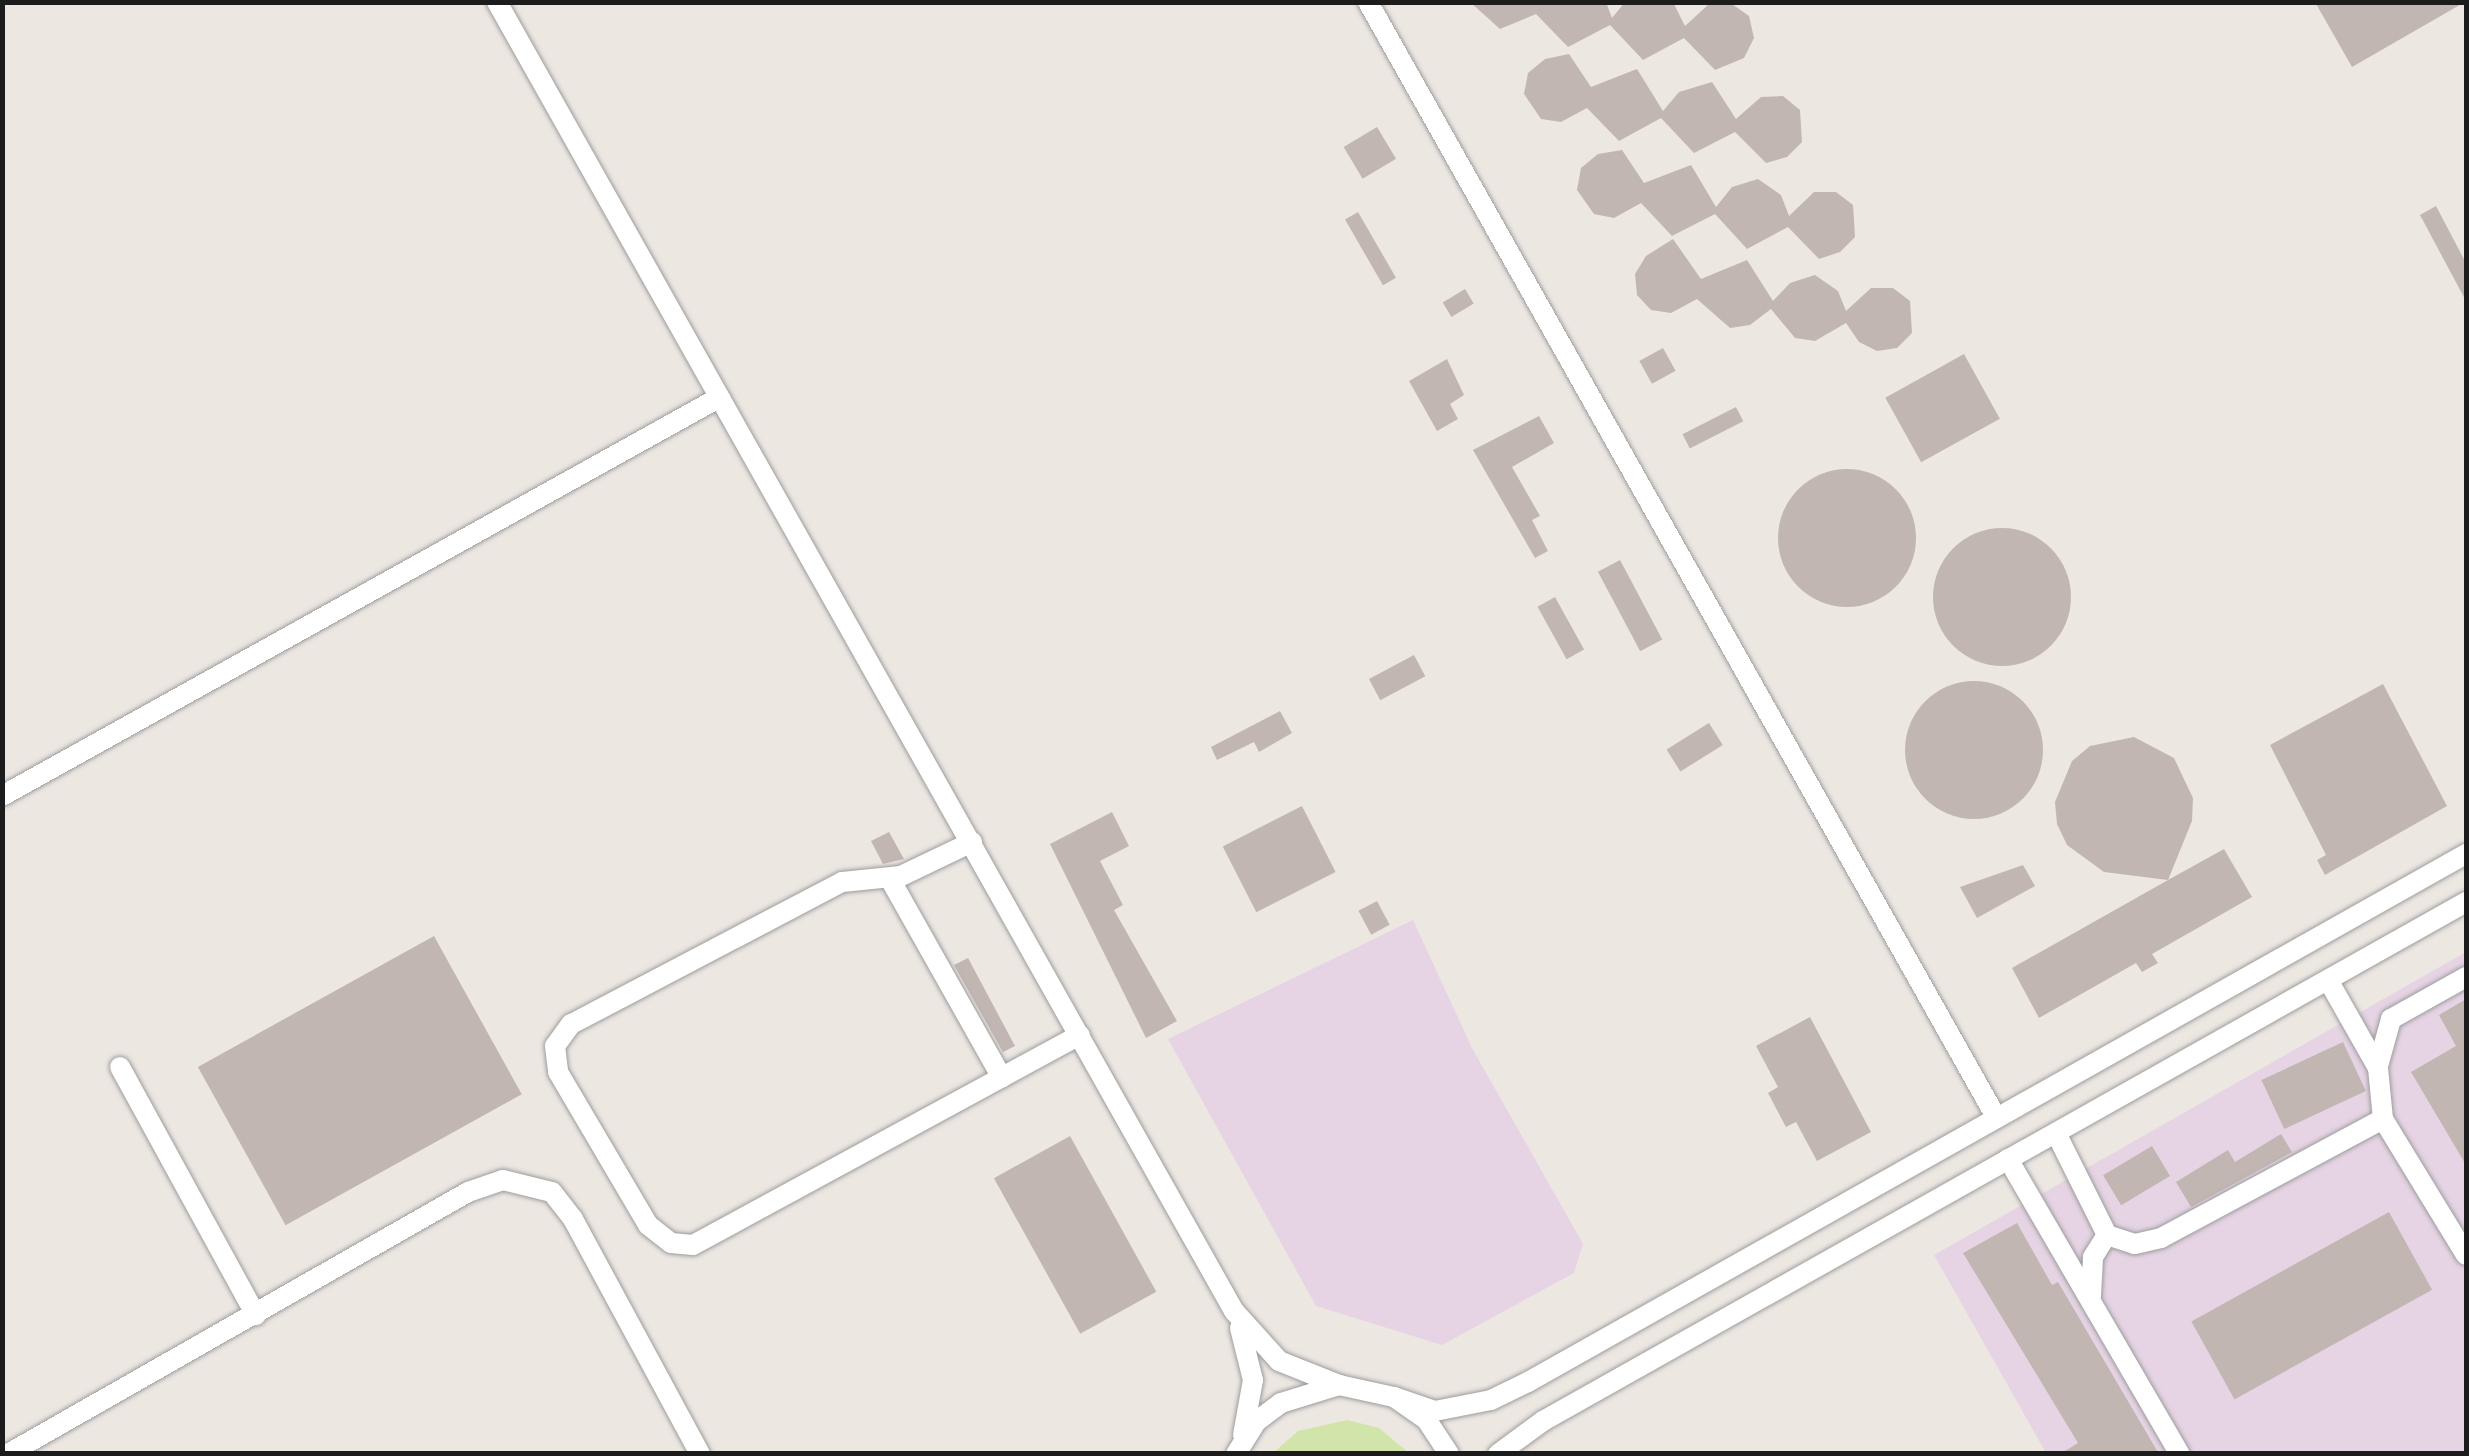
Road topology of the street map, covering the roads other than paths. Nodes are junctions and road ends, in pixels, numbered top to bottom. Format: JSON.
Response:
{"nodes":[{"id":1,"x":497,"y":2,"type":"edge"},
{"id":2,"x":1368,"y":2,"type":"edge"},
{"id":3,"x":720,"y":397,"type":"junction"},
{"id":4,"x":2,"y":796,"type":"edge"},
{"id":5,"x":972,"y":842,"type":"junction"},
{"id":6,"x":2466,"y":854,"type":"edge"},
{"id":7,"x":890,"y":879,"type":"junction"},
{"id":8,"x":2466,"y":902,"type":"edge"},
{"id":9,"x":2466,"y":976,"type":"edge"},
{"id":10,"x":2328,"y":980,"type":"junction"},
{"id":11,"x":1080,"y":1035,"type":"junction"},
{"id":12,"x":120,"y":1067,"type":"dead end"},
{"id":13,"x":2378,"y":1068,"type":"junction"},
{"id":14,"x":1002,"y":1078,"type":"junction"},
{"id":15,"x":1996,"y":1117,"type":"junction"},
{"id":16,"x":2383,"y":1119,"type":"junction"},
{"id":17,"x":2056,"y":1133,"type":"junction"},
{"id":18,"x":2008,"y":1160,"type":"junction"},
{"id":19,"x":2106,"y":1235,"type":"junction"},
{"id":20,"x":2466,"y":1255,"type":"edge"},
{"id":21,"x":2095,"y":1308,"type":"junction"},
{"id":22,"x":1234,"y":1312,"type":"junction"},
{"id":23,"x":256,"y":1316,"type":"junction"},
{"id":24,"x":1339,"y":1386,"type":"junction"},
{"id":25,"x":1394,"y":1397,"type":"junction"},
{"id":26,"x":1238,"y":1450,"type":"edge"},
{"id":27,"x":8,"y":1454,"type":"edge"},
{"id":28,"x":700,"y":1454,"type":"edge"},
{"id":29,"x":1449,"y":1454,"type":"edge"},
{"id":30,"x":1498,"y":1454,"type":"edge"},
{"id":31,"x":2180,"y":1454,"type":"edge"}],
"edges":[{"from":1,"to":3,"type":"street"},
{"from":2,"to":15,"type":"street"},
{"from":3,"to":4,"type":"street"},
{"from":3,"to":5,"type":"street"},
{"from":5,"to":7,"type":"street"},
{"from":5,"to":11,"type":"street"},
{"from":6,"to":15,"type":"street"},
{"from":7,"to":14,"type":"street"},
{"from":7,"to":14,"type":"street"},
{"from":8,"to":10,"type":"street"},
{"from":9,"to":13,"type":"street"},
{"from":10,"to":13,"type":"street"},
{"from":10,"to":17,"type":"street"},
{"from":11,"to":14,"type":"street"},
{"from":11,"to":22,"type":"street"},
{"from":12,"to":23,"type":"street"},
{"from":13,"to":16,"type":"street"},
{"from":15,"to":25,"type":"street"},
{"from":16,"to":19,"type":"street"},
{"from":16,"to":20,"type":"street"},
{"from":17,"to":18,"type":"street"},
{"from":17,"to":19,"type":"street"},
{"from":18,"to":21,"type":"street"},
{"from":18,"to":30,"type":"street"},
{"from":19,"to":21,"type":"street"},
{"from":21,"to":31,"type":"street"},
{"from":22,"to":24,"type":"street"},
{"from":22,"to":26,"type":"street"},
{"from":23,"to":27,"type":"street"},
{"from":23,"to":28,"type":"street"},
{"from":24,"to":25,"type":"street"},
{"from":24,"to":26,"type":"street"},
{"from":25,"to":29,"type":"street"}]}
